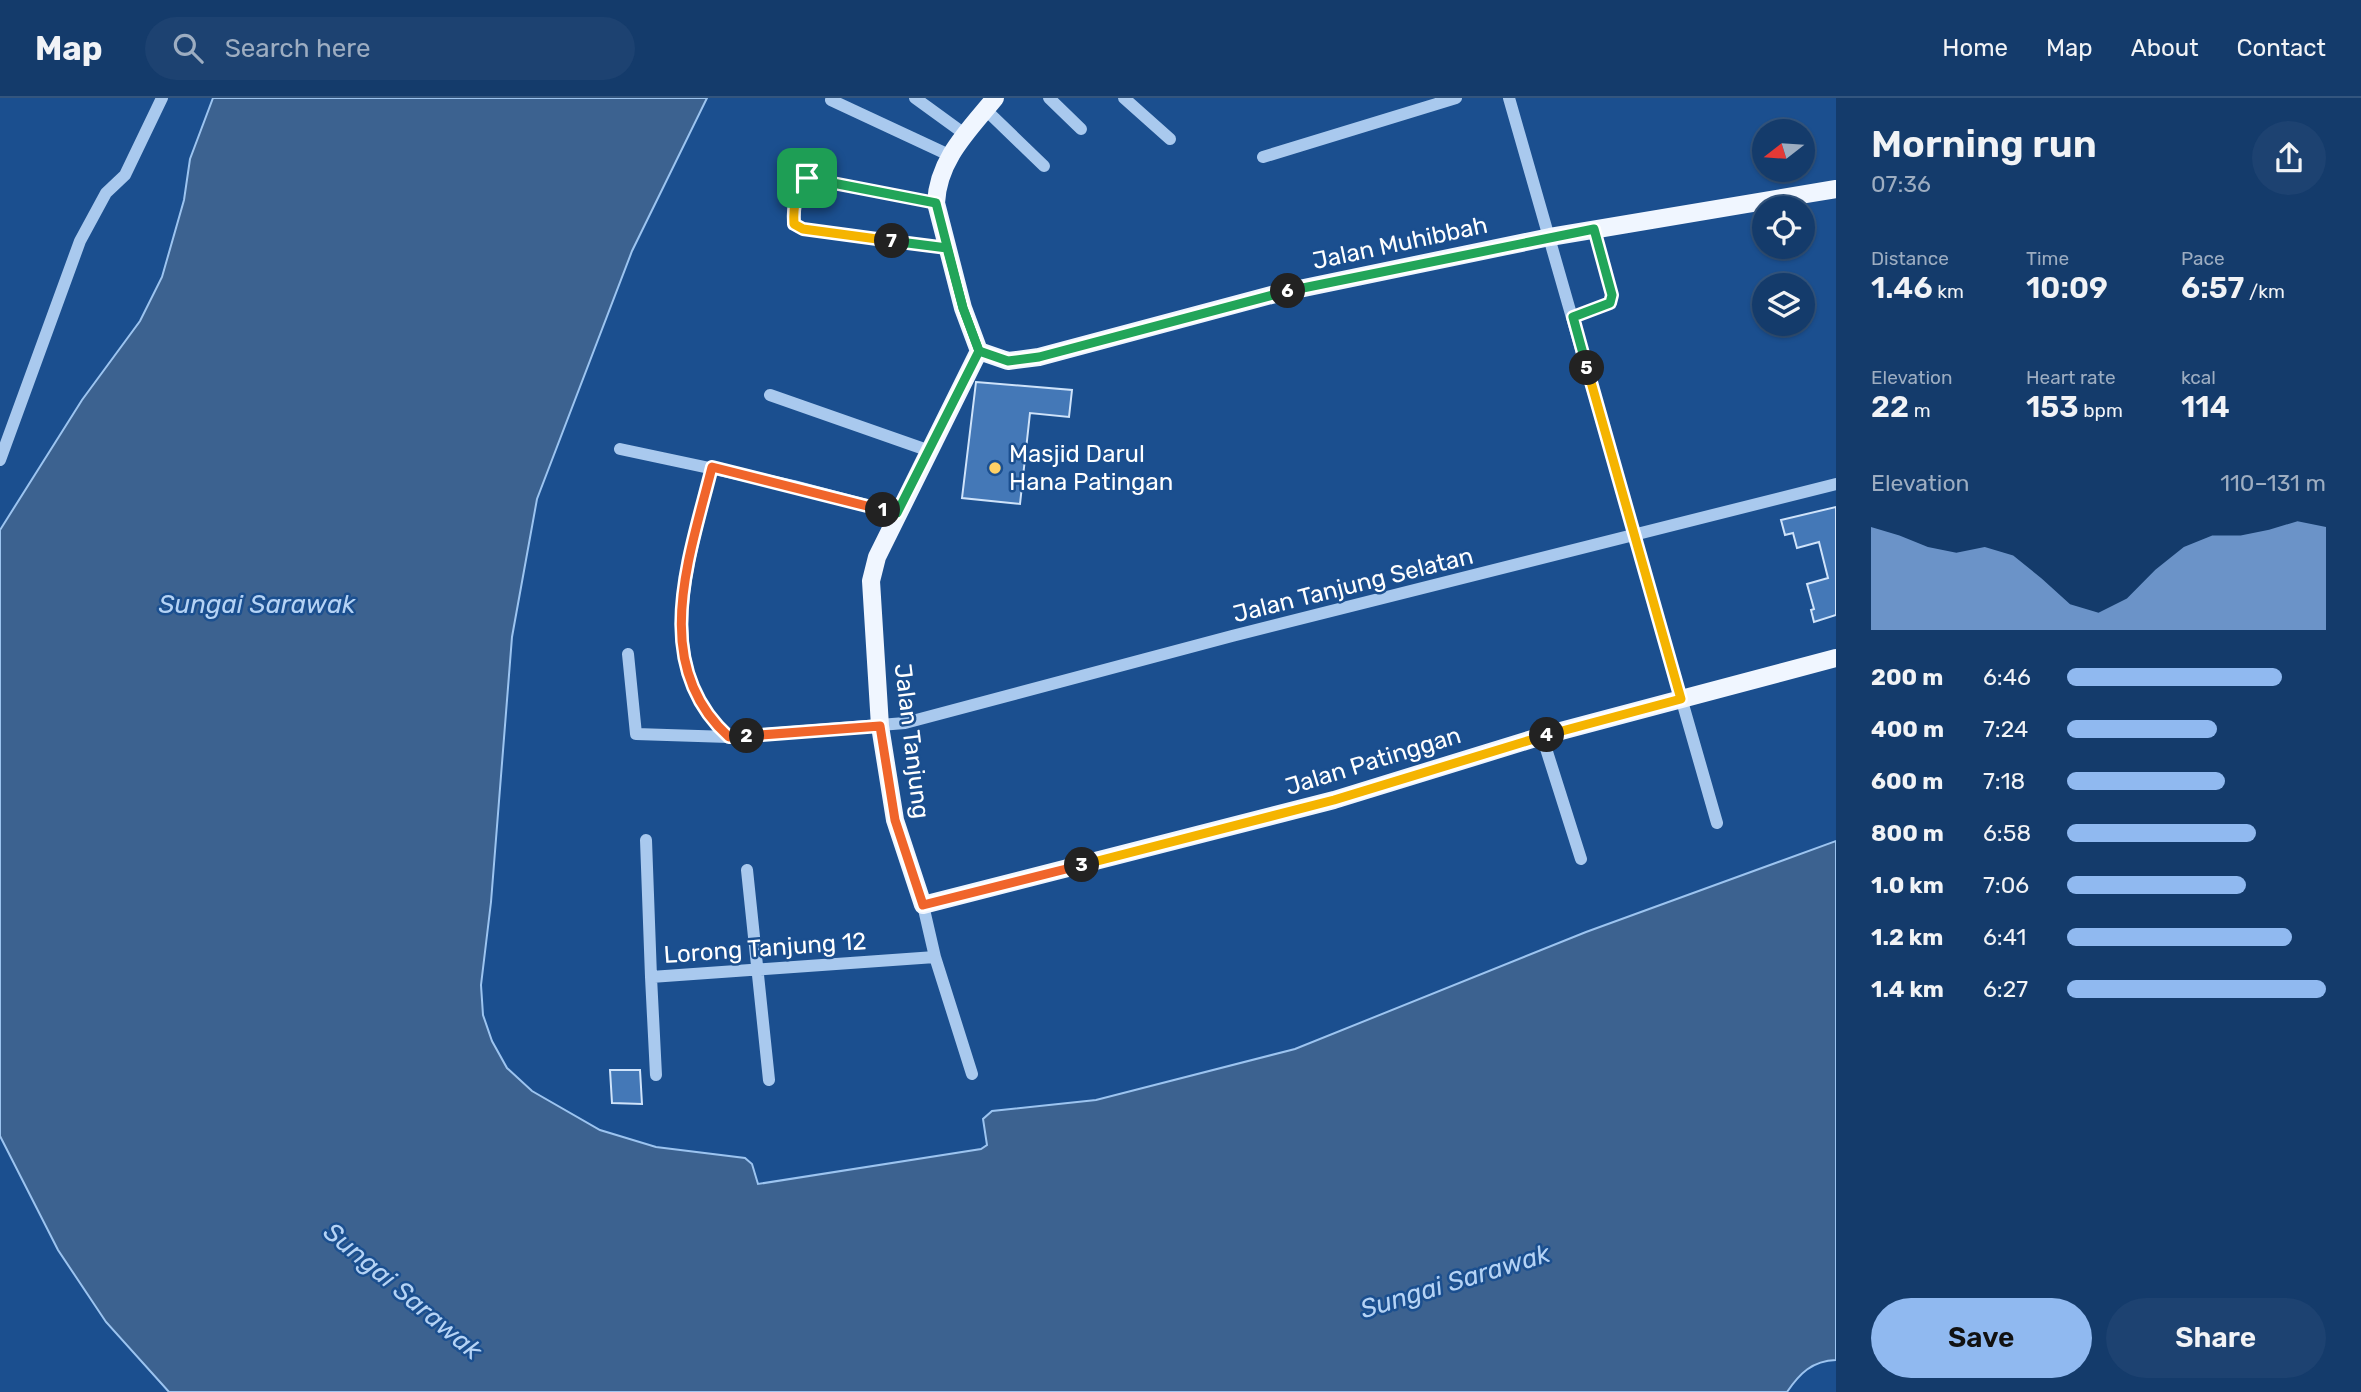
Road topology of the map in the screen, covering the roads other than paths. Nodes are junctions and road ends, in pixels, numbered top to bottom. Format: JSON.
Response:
{"nodes":[{"id":1,"x":162,"y":98,"type":"edge"},
{"id":2,"x":915,"y":98,"type":"edge"},
{"id":3,"x":1049,"y":98,"type":"edge"},
{"id":4,"x":1124,"y":98,"type":"edge"},
{"id":5,"x":1455,"y":98,"type":"edge"},
{"id":6,"x":1509,"y":98,"type":"edge"},
{"id":7,"x":831,"y":100,"type":"edge"},
{"id":8,"x":991,"y":104,"type":"edge"},
{"id":9,"x":1081,"y":129,"type":"dead end"},
{"id":10,"x":966,"y":135,"type":"junction"},
{"id":11,"x":1170,"y":139,"type":"dead end"},
{"id":12,"x":949,"y":155,"type":"junction"},
{"id":13,"x":1263,"y":157,"type":"dead end"},
{"id":14,"x":1044,"y":166,"type":"dead end"},
{"id":15,"x":1836,"y":188,"type":"edge"},
{"id":16,"x":936,"y":203,"type":"junction"},
{"id":17,"x":1594,"y":229,"type":"junction"},
{"id":18,"x":1550,"y":237,"type":"junction"},
{"id":19,"x":947,"y":248,"type":"junction"},
{"id":20,"x":1573,"y":317,"type":"junction"},
{"id":21,"x":979,"y":351,"type":"junction"},
{"id":22,"x":770,"y":395,"type":"dead end"},
{"id":23,"x":620,"y":449,"type":"dead end"},
{"id":24,"x":927,"y":450,"type":"junction"},
{"id":25,"x":0,"y":460,"type":"edge"},
{"id":26,"x":712,"y":467,"type":"junction"},
{"id":27,"x":1836,"y":484,"type":"edge"},
{"id":28,"x":897,"y":513,"type":"junction"},
{"id":29,"x":1633,"y":534,"type":"junction"},
{"id":30,"x":628,"y":654,"type":"dead end"},
{"id":31,"x":1836,"y":658,"type":"edge"},
{"id":32,"x":1681,"y":699,"type":"junction"},
{"id":33,"x":880,"y":726,"type":"junction"},
{"id":34,"x":1542,"y":736,"type":"junction"},
{"id":35,"x":729,"y":737,"type":"junction"},
{"id":36,"x":1717,"y":823,"type":"dead end"},
{"id":37,"x":646,"y":840,"type":"dead end"},
{"id":38,"x":1581,"y":859,"type":"dead end"},
{"id":39,"x":747,"y":870,"type":"dead end"},
{"id":40,"x":923,"y":905,"type":"junction"},
{"id":41,"x":935,"y":957,"type":"junction"},
{"id":42,"x":756,"y":971,"type":"junction"},
{"id":43,"x":651,"y":977,"type":"junction"},
{"id":44,"x":972,"y":1074,"type":"dead end"},
{"id":45,"x":656,"y":1075,"type":"dead end"},
{"id":46,"x":769,"y":1080,"type":"dead end"}],
"edges":[{"from":1,"to":25,"type":"street"},
{"from":2,"to":10,"type":"street"},
{"from":3,"to":9,"type":"street"},
{"from":4,"to":11,"type":"street"},
{"from":5,"to":13,"type":"street"},
{"from":6,"to":18,"type":"street"},
{"from":7,"to":12,"type":"street"},
{"from":8,"to":10,"type":"main road"},
{"from":8,"to":14,"type":"street"},
{"from":10,"to":12,"type":"main road"},
{"from":12,"to":16,"type":"main road"},
{"from":15,"to":17,"type":"main road","name":"Jalan Muhibbah"},
{"from":16,"to":19,"type":"main road"},
{"from":16,"to":19,"type":"street"},
{"from":17,"to":18,"type":"main road","name":"Jalan Muhibbah"},
{"from":17,"to":20,"type":"street"},
{"from":18,"to":20,"type":"street"},
{"from":18,"to":21,"type":"main road","name":"Jalan Muhibbah"},
{"from":19,"to":21,"type":"main road"},
{"from":20,"to":29,"type":"street"},
{"from":21,"to":24,"type":"main road","name":"Jalan Tanjung"},
{"from":22,"to":24,"type":"street"},
{"from":23,"to":26,"type":"street"},
{"from":24,"to":28,"type":"main road","name":"Jalan Tanjung"},
{"from":26,"to":28,"type":"street"},
{"from":26,"to":35,"type":"street"},
{"from":27,"to":29,"type":"street","name":"Jalan Tanjung Selatan"},
{"from":28,"to":33,"type":"main road","name":"Jalan Tanjung"},
{"from":29,"to":32,"type":"street"},
{"from":29,"to":33,"type":"street","name":"Jalan Tanjung Selatan"},
{"from":30,"to":35,"type":"street","name":"Jalan Tanjung Selatan"},
{"from":31,"to":32,"type":"main road","name":"Jalan Patinggan"},
{"from":32,"to":34,"type":"main road","name":"Jalan Patinggan"},
{"from":32,"to":36,"type":"street"},
{"from":33,"to":35,"type":"street","name":"Jalan Tanjung Selatan"},
{"from":33,"to":40,"type":"main road","name":"Jalan Tanjung"},
{"from":34,"to":38,"type":"street"},
{"from":34,"to":40,"type":"main road","name":"Jalan Patinggan"},
{"from":37,"to":43,"type":"street","name":"Lorong Tanjung 12"},
{"from":39,"to":42,"type":"street"},
{"from":40,"to":41,"type":"street"},
{"from":41,"to":42,"type":"street","name":"Lorong Tanjung 12"},
{"from":41,"to":44,"type":"street"},
{"from":42,"to":43,"type":"street","name":"Lorong Tanjung 12"},
{"from":42,"to":46,"type":"street"},
{"from":43,"to":45,"type":"street"}]}
